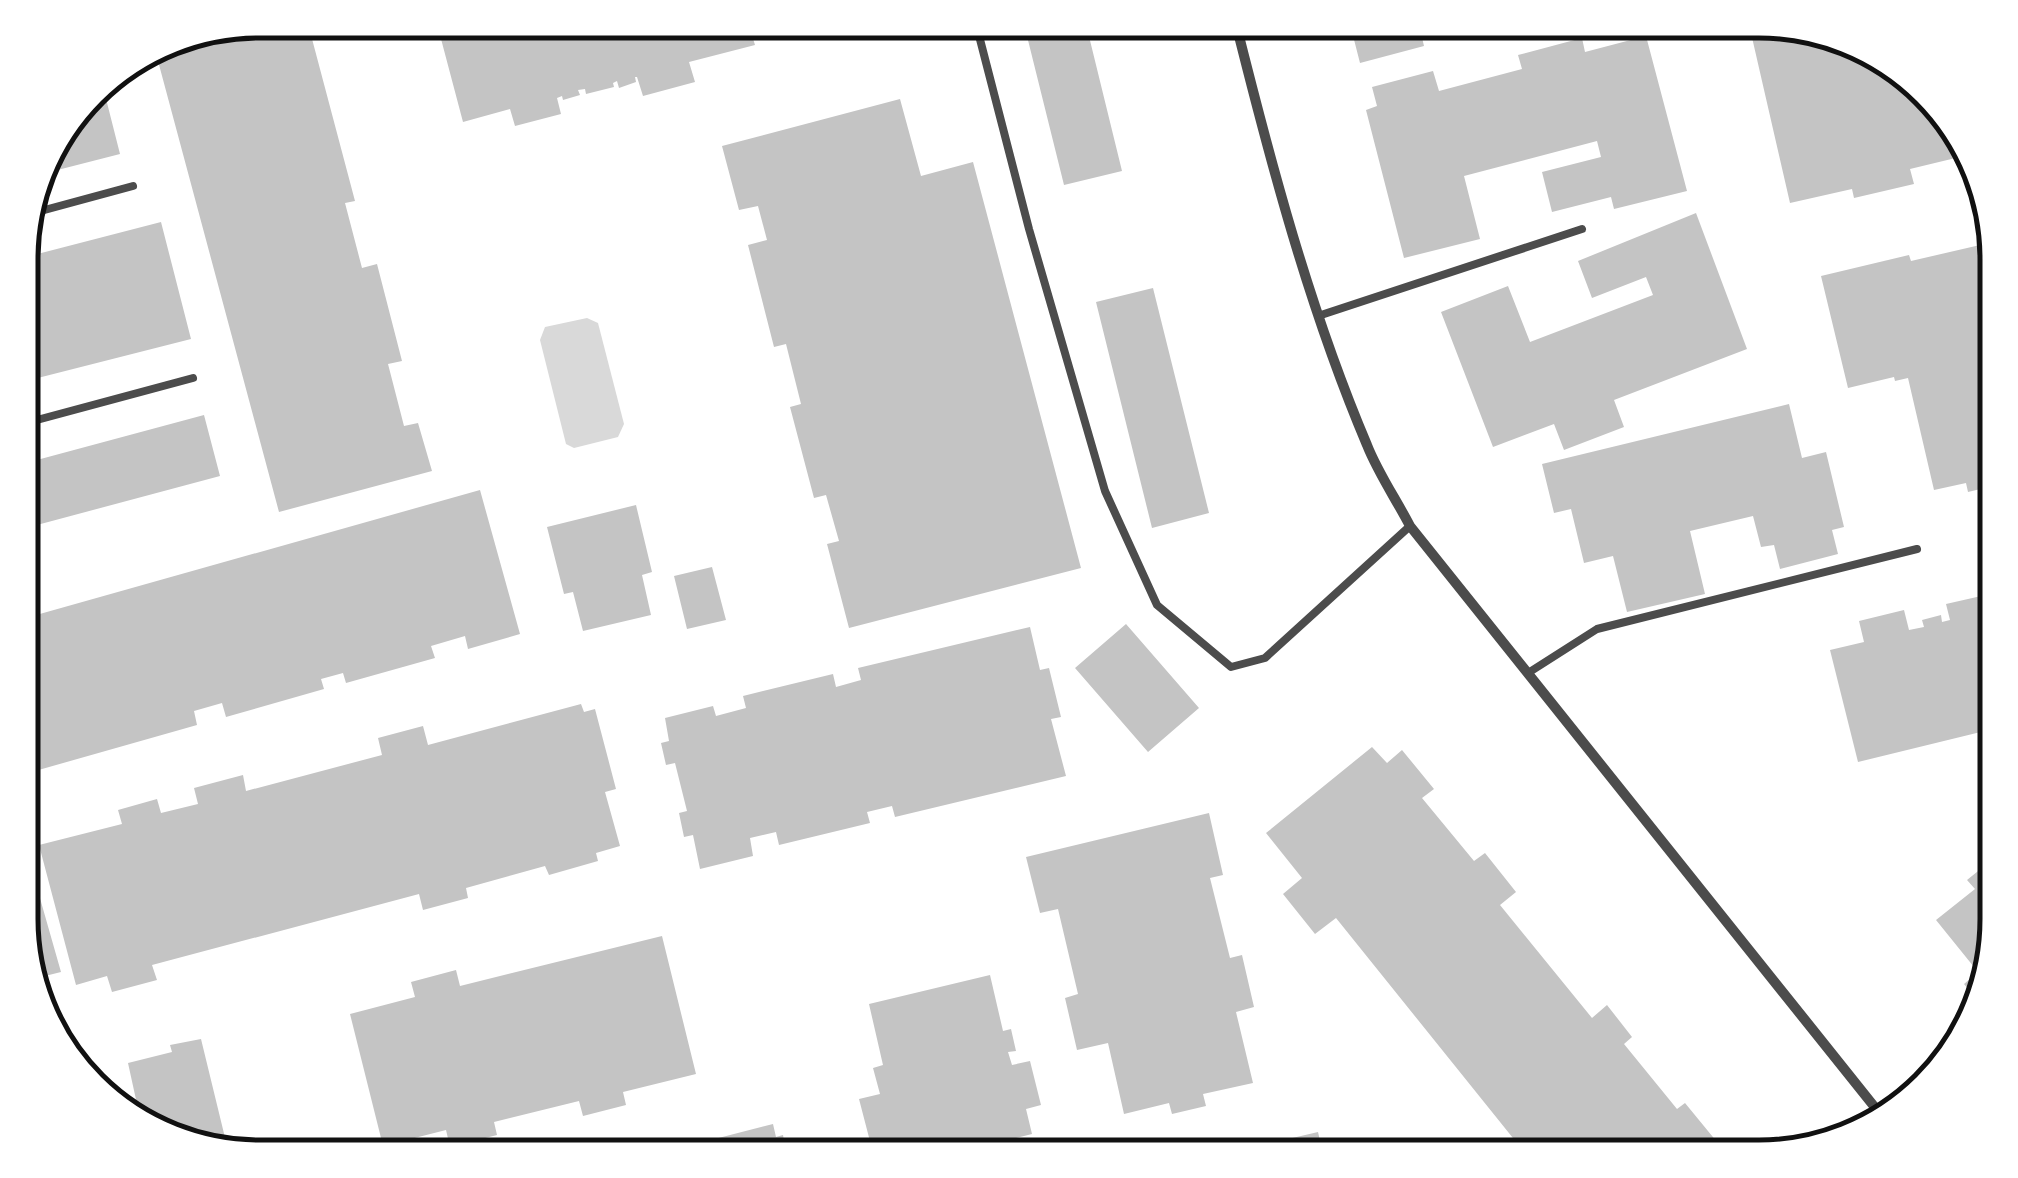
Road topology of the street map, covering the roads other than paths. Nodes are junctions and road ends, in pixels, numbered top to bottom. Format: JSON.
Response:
{"nodes":[{"id":1,"x":980,"y":38,"type":"edge"},
{"id":2,"x":1240,"y":38,"type":"edge"},
{"id":3,"x":133,"y":186,"type":"dead end"},
{"id":4,"x":43,"y":210,"type":"edge"},
{"id":5,"x":1582,"y":228,"type":"dead end"},
{"id":6,"x":1318,"y":316,"type":"junction"},
{"id":7,"x":193,"y":378,"type":"dead end"},
{"id":8,"x":38,"y":420,"type":"edge"},
{"id":9,"x":1410,"y":526,"type":"junction"},
{"id":10,"x":1917,"y":549,"type":"dead end"},
{"id":11,"x":1528,"y":673,"type":"junction"},
{"id":12,"x":1875,"y":1107,"type":"edge"}],
"edges":[{"from":1,"to":9,"type":"lane"},
{"from":2,"to":6,"type":"street"},
{"from":3,"to":4,"type":"lane"},
{"from":5,"to":6,"type":"lane"},
{"from":6,"to":9,"type":"street"},
{"from":7,"to":8,"type":"lane"},
{"from":9,"to":11,"type":"street"},
{"from":10,"to":11,"type":"lane"},
{"from":11,"to":12,"type":"street"}]}
